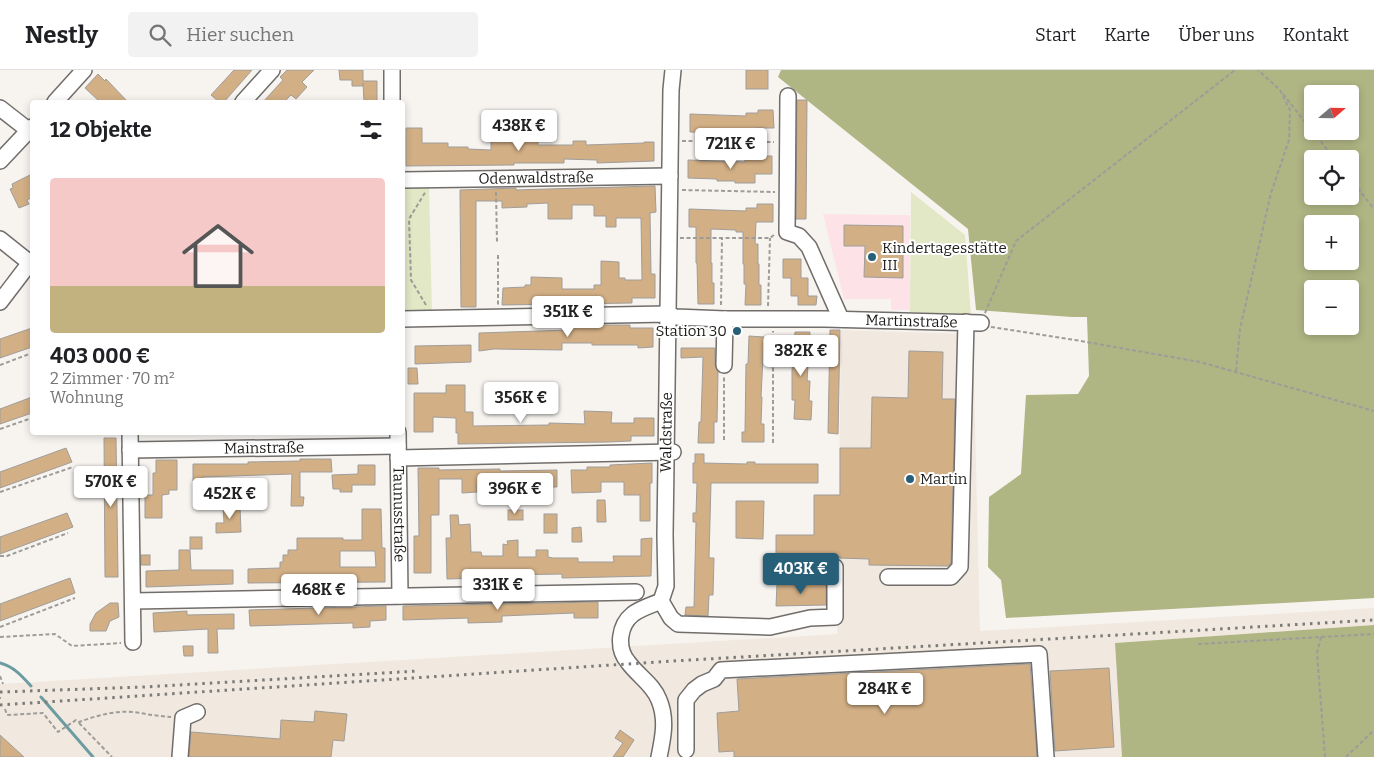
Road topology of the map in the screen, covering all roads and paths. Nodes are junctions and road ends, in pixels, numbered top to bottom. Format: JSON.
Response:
{"nodes":[{"id":1,"x":84,"y":70,"type":"edge"},
{"id":2,"x":272,"y":70,"type":"edge"},
{"id":3,"x":392,"y":70,"type":"edge"},
{"id":4,"x":673,"y":70,"type":"edge"},
{"id":5,"x":1235,"y":70,"type":"edge"},
{"id":6,"x":1258,"y":70,"type":"edge"},
{"id":7,"x":1280,"y":90,"type":"junction"},
{"id":8,"x":788,"y":96,"type":"dead end"},
{"id":9,"x":57,"y":100,"type":"edge"},
{"id":10,"x":245,"y":100,"type":"edge"},
{"id":11,"x":392,"y":100,"type":"edge"},
{"id":12,"x":0,"y":108,"type":"edge"},
{"id":13,"x":1304,"y":120,"type":"edge"},
{"id":14,"x":30,"y":129,"type":"edge"},
{"id":15,"x":30,"y":132,"type":"edge"},
{"id":16,"x":678,"y":141,"type":"dead end"},
{"id":17,"x":787,"y":142,"type":"junction"},
{"id":18,"x":0,"y":162,"type":"edge"},
{"id":19,"x":670,"y":176,"type":"junction"},
{"id":20,"x":496,"y":179,"type":"junction"},
{"id":21,"x":405,"y":180,"type":"edge"},
{"id":22,"x":433,"y":180,"type":"junction"},
{"id":23,"x":677,"y":190,"type":"dead end"},
{"id":24,"x":1359,"y":190,"type":"edge"},
{"id":25,"x":762,"y":192,"type":"dead end"},
{"id":26,"x":1374,"y":209,"type":"edge"},
{"id":27,"x":786,"y":232,"type":"junction"},
{"id":28,"x":677,"y":238,"type":"dead end"},
{"id":29,"x":722,"y":238,"type":"junction"},
{"id":30,"x":770,"y":238,"type":"junction"},
{"id":31,"x":0,"y":239,"type":"edge"},
{"id":32,"x":497,"y":242,"type":"dead end"},
{"id":33,"x":498,"y":256,"type":"dead end"},
{"id":34,"x":30,"y":260,"type":"edge"},
{"id":35,"x":30,"y":262,"type":"edge"},
{"id":36,"x":0,"y":302,"type":"edge"},
{"id":37,"x":667,"y":314,"type":"junction"},
{"id":38,"x":433,"y":318,"type":"junction"},
{"id":39,"x":498,"y":318,"type":"junction"},
{"id":40,"x":405,"y":319,"type":"edge"},
{"id":41,"x":723,"y":319,"type":"junction"},
{"id":42,"x":771,"y":319,"type":"junction"},
{"id":43,"x":841,"y":319,"type":"junction"},
{"id":44,"x":974,"y":322,"type":"junction"},
{"id":45,"x":30,"y":354,"type":"edge"},
{"id":46,"x":0,"y":364,"type":"edge"},
{"id":47,"x":724,"y":365,"type":"joint"},
{"id":48,"x":1236,"y":371,"type":"junction"},
{"id":49,"x":1374,"y":411,"type":"edge"},
{"id":50,"x":30,"y":419,"type":"edge"},
{"id":51,"x":0,"y":429,"type":"edge"},
{"id":52,"x":130,"y":435,"type":"edge"},
{"id":53,"x":274,"y":435,"type":"edge"},
{"id":54,"x":317,"y":440,"type":"edge"},
{"id":55,"x":724,"y":440,"type":"dead end"},
{"id":56,"x":773,"y":443,"type":"dead end"},
{"id":57,"x":398,"y":445,"type":"edge"},
{"id":58,"x":275,"y":448,"type":"junction"},
{"id":59,"x":130,"y":450,"type":"junction"},
{"id":60,"x":669,"y":452,"type":"junction"},
{"id":61,"x":73,"y":467,"type":"dead end"},
{"id":62,"x":0,"y":492,"type":"edge"},
{"id":63,"x":68,"y":533,"type":"dead end"},
{"id":64,"x":0,"y":556,"type":"edge"},
{"id":65,"x":790,"y":566,"type":"dead end"},
{"id":66,"x":888,"y":577,"type":"dead end"},
{"id":67,"x":636,"y":592,"type":"dead end"},
{"id":68,"x":400,"y":596,"type":"junction"},
{"id":69,"x":74,"y":598,"type":"dead end"},
{"id":70,"x":134,"y":601,"type":"junction"},
{"id":71,"x":661,"y":601,"type":"junction"},
{"id":72,"x":0,"y":627,"type":"edge"},
{"id":73,"x":1374,"y":634,"type":"edge"},
{"id":74,"x":0,"y":637,"type":"edge"},
{"id":75,"x":1321,"y":637,"type":"junction"},
{"id":76,"x":133,"y":642,"type":"joint"},
{"id":77,"x":1198,"y":644,"type":"dead end"},
{"id":78,"x":0,"y":676,"type":"edge"},
{"id":79,"x":3,"y":684,"type":"dead end"},
{"id":80,"x":5,"y":709,"type":"dead end"},
{"id":81,"x":197,"y":712,"type":"dead end"},
{"id":82,"x":183,"y":718,"type":"junction"},
{"id":83,"x":79,"y":722,"type":"junction"},
{"id":84,"x":1374,"y":730,"type":"edge"},
{"id":85,"x":686,"y":750,"type":"dead end"},
{"id":86,"x":112,"y":757,"type":"edge"},
{"id":87,"x":180,"y":757,"type":"edge"},
{"id":88,"x":659,"y":757,"type":"edge"},
{"id":89,"x":1046,"y":757,"type":"edge"},
{"id":90,"x":1325,"y":757,"type":"edge"},
{"id":91,"x":1346,"y":757,"type":"edge"}],
"edges":[{"from":1,"to":9,"type":"street"},
{"from":2,"to":10,"type":"street"},
{"from":3,"to":11,"type":"street"},
{"from":4,"to":19,"type":"street","name":"Waldstraße"},
{"from":5,"to":44,"type":"path"},
{"from":6,"to":7,"type":"path"},
{"from":7,"to":13,"type":"path"},
{"from":7,"to":48,"type":"path"},
{"from":8,"to":17,"type":"street"},
{"from":12,"to":14,"type":"street"},
{"from":15,"to":18,"type":"street"},
{"from":16,"to":17,"type":"path"},
{"from":17,"to":27,"type":"street"},
{"from":19,"to":20,"type":"street","name":"Odenwaldstraße"},
{"from":19,"to":37,"type":"street","name":"Waldstraße"},
{"from":20,"to":22,"type":"street","name":"Odenwaldstraße"},
{"from":20,"to":32,"type":"path"},
{"from":21,"to":22,"type":"street","name":"Odenwaldstraße"},
{"from":22,"to":38,"type":"path"},
{"from":23,"to":25,"type":"path"},
{"from":24,"to":26,"type":"path"},
{"from":27,"to":30,"type":"path"},
{"from":27,"to":43,"type":"street"},
{"from":28,"to":29,"type":"path"},
{"from":29,"to":30,"type":"path"},
{"from":29,"to":41,"type":"path"},
{"from":30,"to":42,"type":"path"},
{"from":31,"to":34,"type":"street"},
{"from":33,"to":39,"type":"path"},
{"from":35,"to":36,"type":"street"},
{"from":37,"to":39,"type":"street","name":"Martinstraße"},
{"from":37,"to":41,"type":"street","name":"Martinstraße"},
{"from":37,"to":60,"type":"street","name":"Waldstraße"},
{"from":38,"to":39,"type":"street","name":"Martinstraße"},
{"from":38,"to":40,"type":"street","name":"Martinstraße"},
{"from":41,"to":42,"type":"street","name":"Martinstraße"},
{"from":41,"to":47,"type":"street"},
{"from":42,"to":43,"type":"street","name":"Martinstraße"},
{"from":42,"to":56,"type":"path"},
{"from":43,"to":44,"type":"street","name":"Martinstraße"},
{"from":44,"to":48,"type":"path"},
{"from":44,"to":66,"type":"street"},
{"from":45,"to":46,"type":"path"},
{"from":47,"to":55,"type":"path"},
{"from":48,"to":49,"type":"path"},
{"from":50,"to":51,"type":"path"},
{"from":52,"to":59,"type":"street"},
{"from":53,"to":58,"type":"street"},
{"from":54,"to":57,"type":"street","name":"Mainstraße"},
{"from":54,"to":58,"type":"street","name":"Mainstraße"},
{"from":57,"to":60,"type":"street","name":"Mainstraße"},
{"from":57,"to":68,"type":"street","name":"Taunusstraße"},
{"from":58,"to":59,"type":"street","name":"Mainstraße"},
{"from":59,"to":70,"type":"street"},
{"from":60,"to":71,"type":"street","name":"Waldstraße"},
{"from":61,"to":62,"type":"path"},
{"from":63,"to":64,"type":"path"},
{"from":65,"to":71,"type":"street"},
{"from":67,"to":68,"type":"street"},
{"from":68,"to":70,"type":"street"},
{"from":69,"to":72,"type":"path"},
{"from":70,"to":76,"type":"street"},
{"from":71,"to":88,"type":"street"},
{"from":73,"to":75,"type":"path"},
{"from":74,"to":76,"type":"path"},
{"from":75,"to":77,"type":"path"},
{"from":75,"to":90,"type":"path"},
{"from":78,"to":79,"type":"path"},
{"from":80,"to":83,"type":"path"},
{"from":81,"to":82,"type":"street"},
{"from":82,"to":83,"type":"path"},
{"from":82,"to":87,"type":"street"},
{"from":83,"to":86,"type":"path"},
{"from":84,"to":91,"type":"path"},
{"from":85,"to":89,"type":"street"}]}
